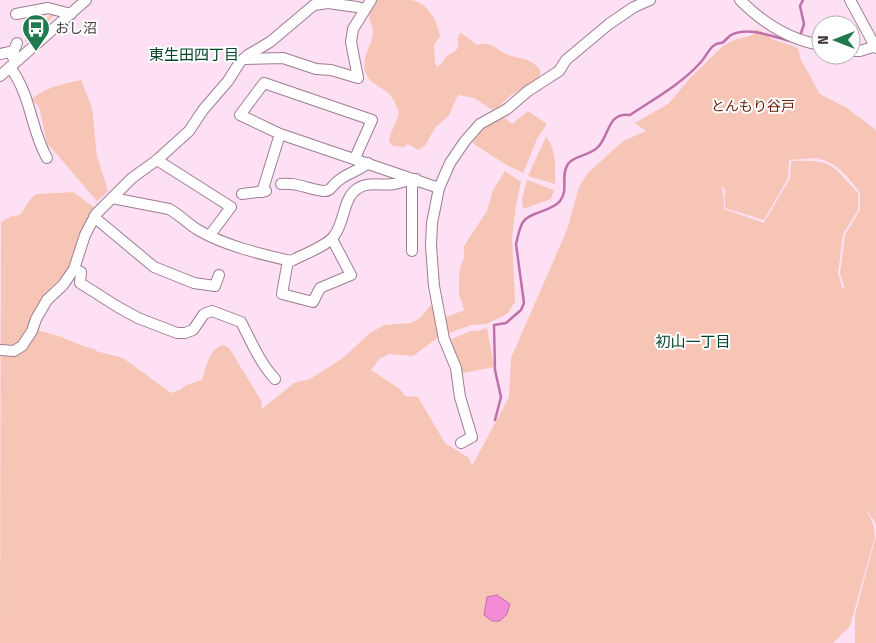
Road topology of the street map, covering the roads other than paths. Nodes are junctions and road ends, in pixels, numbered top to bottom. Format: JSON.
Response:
{"nodes":[{"id":1,"x":86,"y":0,"type":"edge"},
{"id":2,"x":371,"y":0,"type":"edge"},
{"id":3,"x":650,"y":0,"type":"edge"},
{"id":4,"x":740,"y":0,"type":"edge"},
{"id":5,"x":850,"y":0,"type":"edge"},
{"id":6,"x":318,"y":2,"type":"edge"},
{"id":7,"x":73,"y":7,"type":"edge"},
{"id":8,"x":364,"y":9,"type":"junction"},
{"id":9,"x":16,"y":14,"type":"dead end"},
{"id":10,"x":811,"y":42,"type":"edge"},
{"id":11,"x":876,"y":47,"type":"edge"},
{"id":12,"x":861,"y":51,"type":"edge"},
{"id":13,"x":0,"y":54,"type":"edge"},
{"id":14,"x":244,"y":59,"type":"junction"},
{"id":15,"x":12,"y":65,"type":"junction"},
{"id":16,"x":0,"y":76,"type":"edge"},
{"id":17,"x":280,"y":134,"type":"junction"},
{"id":18,"x":48,"y":158,"type":"dead end"},
{"id":19,"x":355,"y":158,"type":"junction"},
{"id":20,"x":157,"y":160,"type":"junction"},
{"id":21,"x":368,"y":163,"type":"junction"},
{"id":22,"x":414,"y":179,"type":"junction"},
{"id":23,"x":281,"y":184,"type":"dead end"},
{"id":24,"x":439,"y":188,"type":"junction"},
{"id":25,"x":242,"y":194,"type":"dead end"},
{"id":26,"x":112,"y":198,"type":"junction"},
{"id":27,"x":94,"y":217,"type":"junction"},
{"id":28,"x":210,"y":235,"type":"junction"},
{"id":29,"x":332,"y":239,"type":"junction"},
{"id":30,"x":412,"y":251,"type":"dead end"},
{"id":31,"x":287,"y":266,"type":"dead end"},
{"id":32,"x":74,"y":270,"type":"junction"},
{"id":33,"x":219,"y":275,"type":"dead end"},
{"id":34,"x":0,"y":350,"type":"edge"},
{"id":35,"x":275,"y":379,"type":"dead end"},
{"id":36,"x":461,"y":443,"type":"dead end"}],
"edges":[{"from":1,"to":7,"type":"street"},
{"from":2,"to":8,"type":"street"},
{"from":3,"to":24,"type":"street"},
{"from":4,"to":10,"type":"street"},
{"from":5,"to":11,"type":"street"},
{"from":6,"to":8,"type":"street"},
{"from":6,"to":14,"type":"street"},
{"from":7,"to":9,"type":"street"},
{"from":7,"to":15,"type":"street"},
{"from":8,"to":14,"type":"street"},
{"from":11,"to":12,"type":"street"},
{"from":13,"to":15,"type":"street"},
{"from":14,"to":20,"type":"street"},
{"from":15,"to":16,"type":"street"},
{"from":15,"to":18,"type":"street"},
{"from":17,"to":19,"type":"street"},
{"from":17,"to":19,"type":"street"},
{"from":17,"to":25,"type":"street"},
{"from":19,"to":21,"type":"street"},
{"from":20,"to":26,"type":"street"},
{"from":20,"to":28,"type":"street"},
{"from":21,"to":22,"type":"street"},
{"from":21,"to":23,"type":"street"},
{"from":22,"to":24,"type":"street"},
{"from":22,"to":29,"type":"street"},
{"from":22,"to":30,"type":"street"},
{"from":24,"to":36,"type":"street"},
{"from":26,"to":27,"type":"street"},
{"from":26,"to":28,"type":"street"},
{"from":27,"to":32,"type":"street"},
{"from":27,"to":33,"type":"street"},
{"from":28,"to":29,"type":"street"},
{"from":29,"to":31,"type":"street"},
{"from":32,"to":34,"type":"street"},
{"from":32,"to":35,"type":"street"}]}
